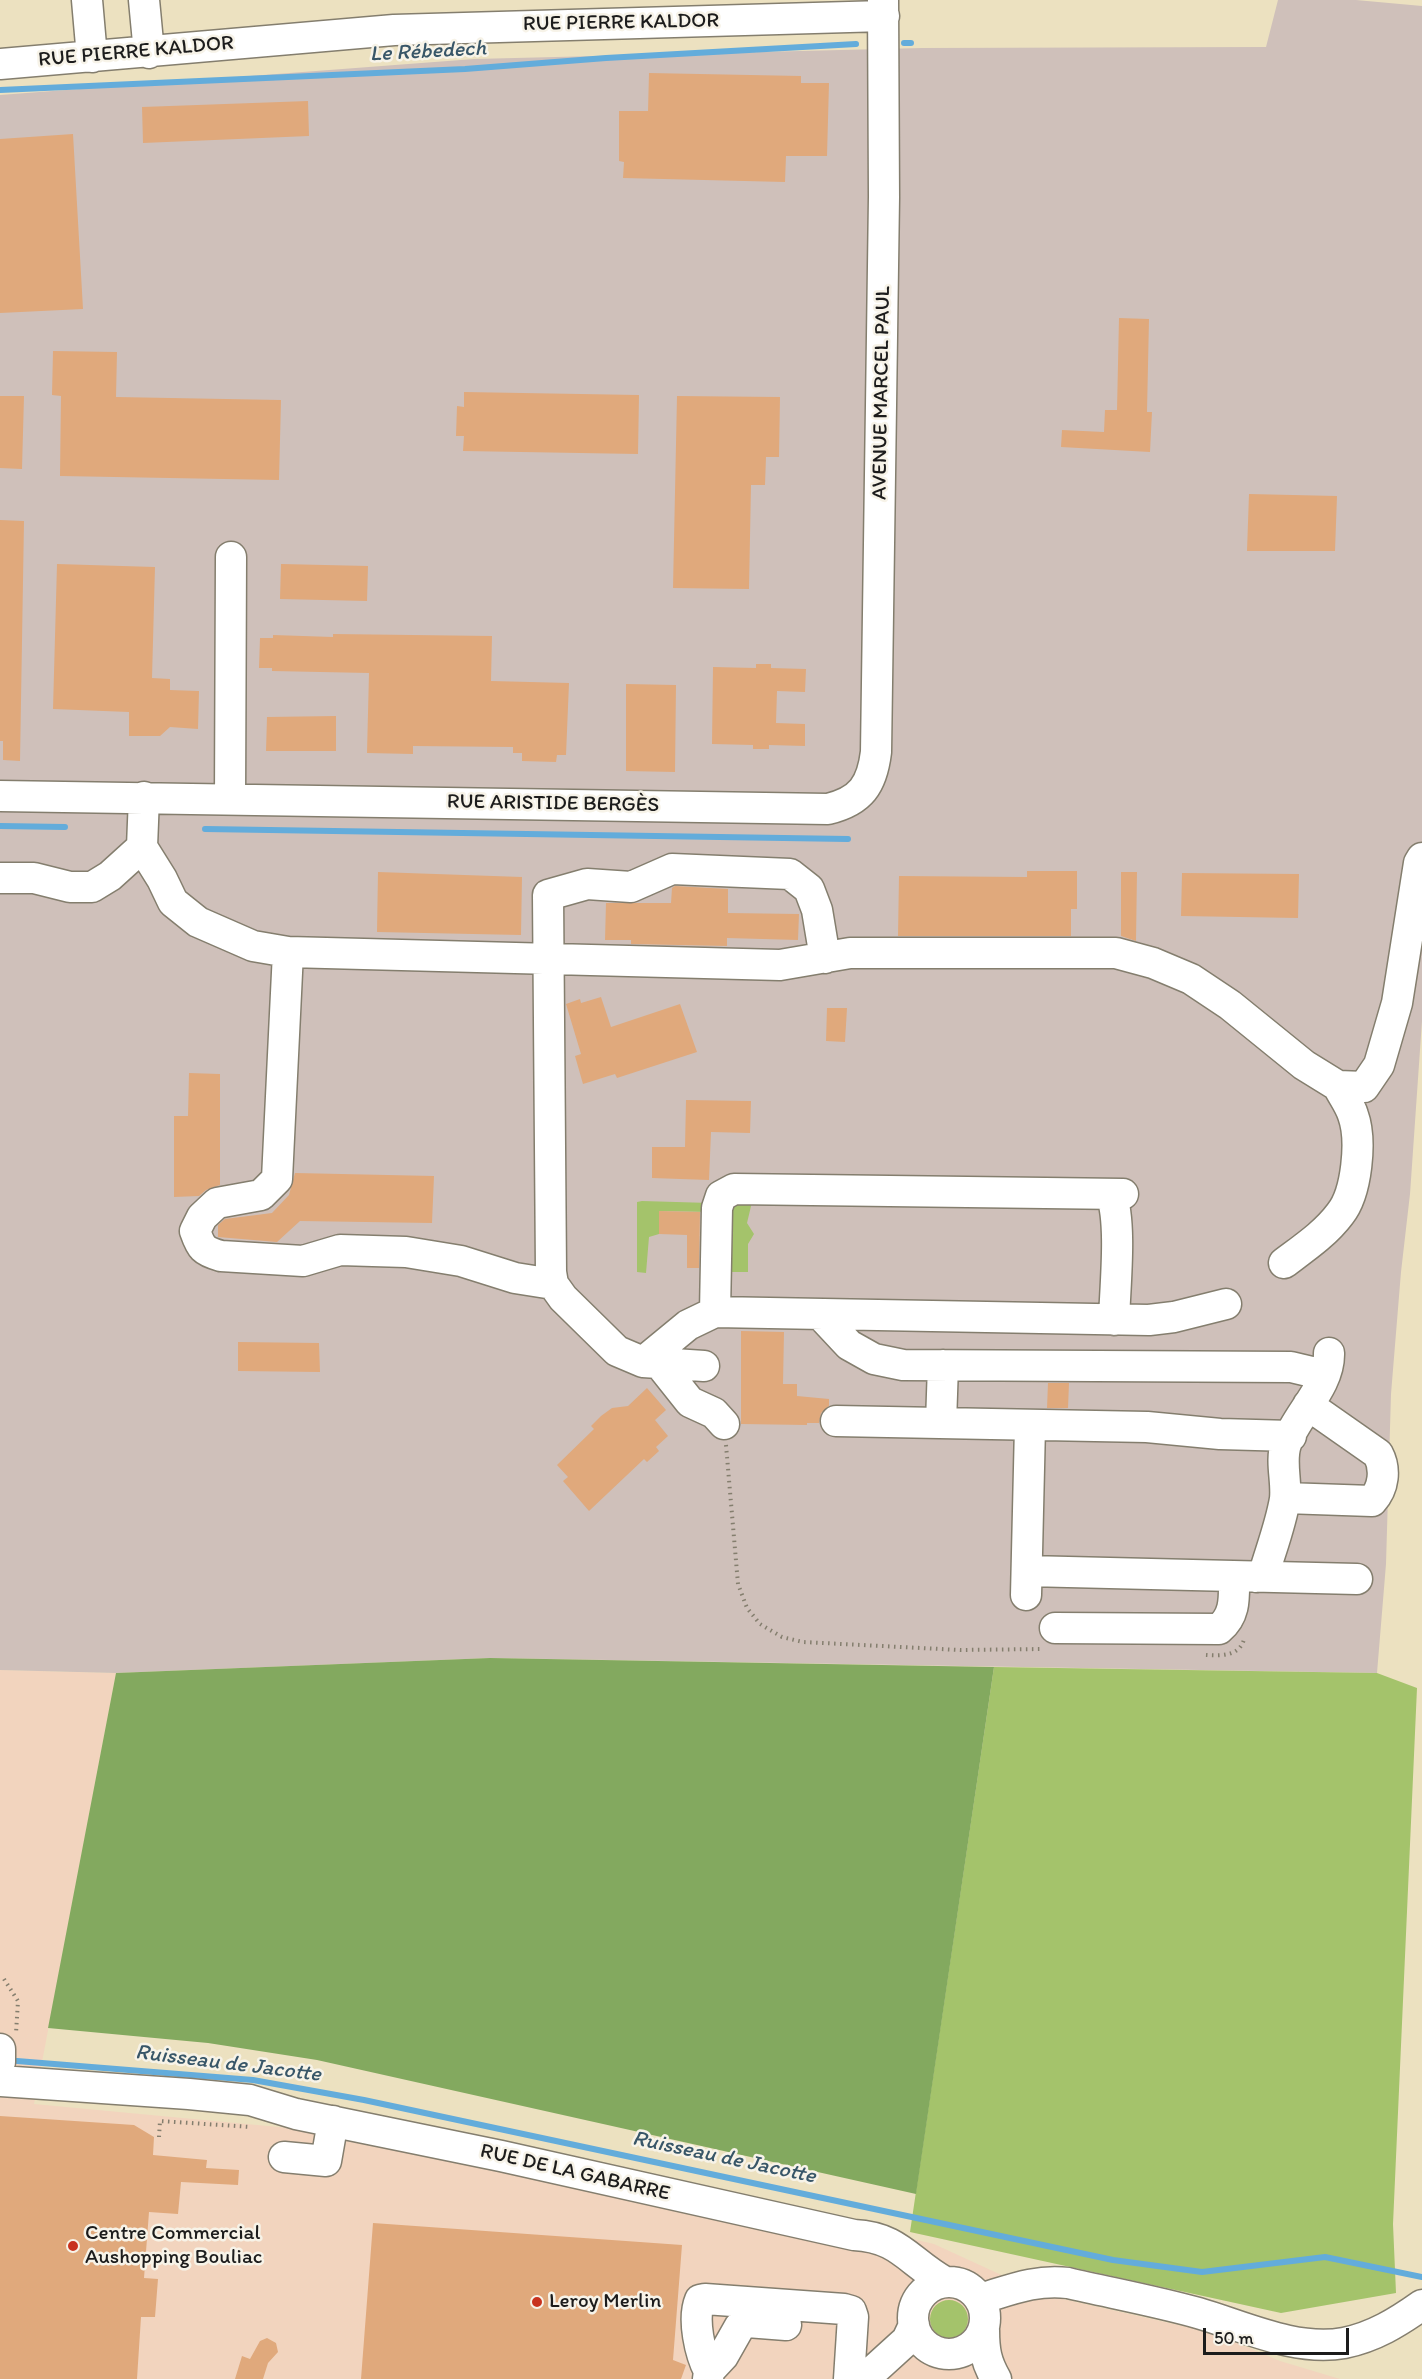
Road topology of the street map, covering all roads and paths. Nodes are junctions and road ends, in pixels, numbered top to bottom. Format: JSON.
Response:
{"nodes":[{"id":1,"x":87,"y":0,"type":"edge"},
{"id":2,"x":144,"y":0,"type":"edge"},
{"id":3,"x":884,"y":8,"type":"edge"},
{"id":4,"x":149,"y":53,"type":"junction"},
{"id":5,"x":92,"y":57,"type":"junction"},
{"id":6,"x":0,"y":64,"type":"edge"},
{"id":7,"x":231,"y":557,"type":"dead end"},
{"id":8,"x":868,"y":785,"type":"joint"},
{"id":9,"x":0,"y":796,"type":"edge"},
{"id":10,"x":144,"y":797,"type":"junction"},
{"id":11,"x":230,"y":799,"type":"junction"},
{"id":12,"x":142,"y":847,"type":"junction"},
{"id":13,"x":1422,"y":858,"type":"edge"},
{"id":14,"x":0,"y":878,"type":"edge"},
{"id":15,"x":288,"y":952,"type":"junction"},
{"id":16,"x":825,"y":957,"type":"junction"},
{"id":17,"x":548,"y":958,"type":"junction"},
{"id":18,"x":1338,"y":1086,"type":"junction"},
{"id":19,"x":1284,"y":1263,"type":"dead end"},
{"id":20,"x":553,"y":1284,"type":"junction"},
{"id":21,"x":1226,"y":1304,"type":"dead end"},
{"id":22,"x":715,"y":1312,"type":"junction"},
{"id":23,"x":819,"y":1314,"type":"junction"},
{"id":24,"x":1114,"y":1320,"type":"junction"},
{"id":25,"x":651,"y":1362,"type":"junction"},
{"id":26,"x":943,"y":1365,"type":"junction"},
{"id":27,"x":704,"y":1366,"type":"dead end"},
{"id":28,"x":1308,"y":1405,"type":"junction"},
{"id":29,"x":836,"y":1421,"type":"dead end"},
{"id":30,"x":941,"y":1423,"type":"junction"},
{"id":31,"x":724,"y":1424,"type":"joint"},
{"id":32,"x":1030,"y":1426,"type":"junction"},
{"id":33,"x":1291,"y":1436,"type":"junction"},
{"id":34,"x":1285,"y":1498,"type":"junction"},
{"id":35,"x":1245,"y":1577,"type":"junction"},
{"id":36,"x":1357,"y":1579,"type":"dead end"},
{"id":37,"x":1234,"y":1609,"type":"junction"},
{"id":38,"x":1054,"y":1639,"type":"joint"},
{"id":39,"x":1196,"y":1655,"type":"dead end"},
{"id":40,"x":4,"y":1979,"type":"dead end"},
{"id":41,"x":8,"y":2042,"type":"edge"},
{"id":42,"x":0,"y":2062,"type":"edge"},
{"id":43,"x":0,"y":2081,"type":"edge"},
{"id":44,"x":0,"y":2098,"type":"edge"},
{"id":45,"x":296,"y":2114,"type":"junction"},
{"id":46,"x":333,"y":2121,"type":"junction"},
{"id":47,"x":260,"y":2128,"type":"dead end"},
{"id":48,"x":159,"y":2137,"type":"dead end"},
{"id":49,"x":284,"y":2157,"type":"dead end"},
{"id":50,"x":854,"y":2235,"type":"junction"},
{"id":51,"x":945,"y":2282,"type":"junction"},
{"id":52,"x":980,"y":2299,"type":"junction"},
{"id":53,"x":1422,"y":2305,"type":"edge"},
{"id":54,"x":914,"y":2317,"type":"junction"},
{"id":55,"x":852,"y":2329,"type":"junction"},
{"id":56,"x":984,"y":2330,"type":"junction"},
{"id":57,"x":949,"y":2355,"type":"junction"},
{"id":58,"x":709,"y":2375,"type":"edge"},
{"id":59,"x":849,"y":2379,"type":"edge"},
{"id":60,"x":864,"y":2379,"type":"edge"},
{"id":61,"x":979,"y":2379,"type":"edge"},
{"id":62,"x":996,"y":2379,"type":"edge"}],
"edges":[{"from":1,"to":5,"type":"street"},
{"from":2,"to":4,"type":"street"},
{"from":3,"to":4,"type":"street","name":"RUE PIERRE KALDOR"},
{"from":3,"to":8,"type":"street","name":"AVENUE MARCEL PAUL"},
{"from":4,"to":5,"type":"street","name":"RUE PIERRE KALDOR"},
{"from":5,"to":6,"type":"street","name":"RUE PIERRE KALDOR"},
{"from":7,"to":11,"type":"street"},
{"from":8,"to":11,"type":"street","name":"RUE ARISTIDE BERGÈS"},
{"from":9,"to":10,"type":"street","name":"RUE ARISTIDE BERGÈS"},
{"from":10,"to":11,"type":"street","name":"RUE ARISTIDE BERGÈS"},
{"from":10,"to":12,"type":"street"},
{"from":12,"to":14,"type":"street"},
{"from":12,"to":15,"type":"street"},
{"from":13,"to":18,"type":"street"},
{"from":15,"to":17,"type":"street"},
{"from":15,"to":20,"type":"street"},
{"from":16,"to":17,"type":"street"},
{"from":16,"to":17,"type":"street"},
{"from":16,"to":18,"type":"street"},
{"from":17,"to":20,"type":"street"},
{"from":18,"to":19,"type":"street"},
{"from":20,"to":25,"type":"street"},
{"from":21,"to":24,"type":"street"},
{"from":22,"to":23,"type":"street"},
{"from":22,"to":24,"type":"street"},
{"from":22,"to":25,"type":"street"},
{"from":23,"to":24,"type":"street"},
{"from":23,"to":26,"type":"street"},
{"from":25,"to":27,"type":"street"},
{"from":25,"to":31,"type":"street"},
{"from":26,"to":28,"type":"street"},
{"from":26,"to":30,"type":"street"},
{"from":28,"to":33,"type":"street"},
{"from":28,"to":34,"type":"street"},
{"from":29,"to":30,"type":"street"},
{"from":30,"to":32,"type":"street"},
{"from":31,"to":38,"type":"path"},
{"from":32,"to":33,"type":"street"},
{"from":32,"to":35,"type":"street"},
{"from":33,"to":34,"type":"street"},
{"from":34,"to":35,"type":"street"},
{"from":35,"to":36,"type":"street"},
{"from":35,"to":37,"type":"street"},
{"from":37,"to":38,"type":"street"},
{"from":37,"to":39,"type":"path"},
{"from":40,"to":41,"type":"path"},
{"from":41,"to":42,"type":"street"},
{"from":43,"to":45,"type":"street","name":"RUE DE LA GABARRE"},
{"from":44,"to":45,"type":"street","name":"RUE DE LA GABARRE"},
{"from":45,"to":46,"type":"street","name":"RUE DE LA GABARRE"},
{"from":46,"to":49,"type":"street"},
{"from":46,"to":50,"type":"street","name":"RUE DE LA GABARRE"},
{"from":47,"to":48,"type":"path"},
{"from":50,"to":51,"type":"street","name":"RUE DE LA GABARRE"},
{"from":50,"to":54,"type":"street","name":"RUE DE LA GABARRE"},
{"from":51,"to":52,"type":"street"},
{"from":51,"to":54,"type":"street"},
{"from":52,"to":53,"type":"street"},
{"from":52,"to":56,"type":"street"},
{"from":54,"to":57,"type":"street"},
{"from":54,"to":60,"type":"street"},
{"from":55,"to":58,"type":"street"},
{"from":55,"to":58,"type":"street"},
{"from":55,"to":59,"type":"street"},
{"from":56,"to":57,"type":"street"},
{"from":56,"to":62,"type":"street"},
{"from":57,"to":61,"type":"street"}]}
